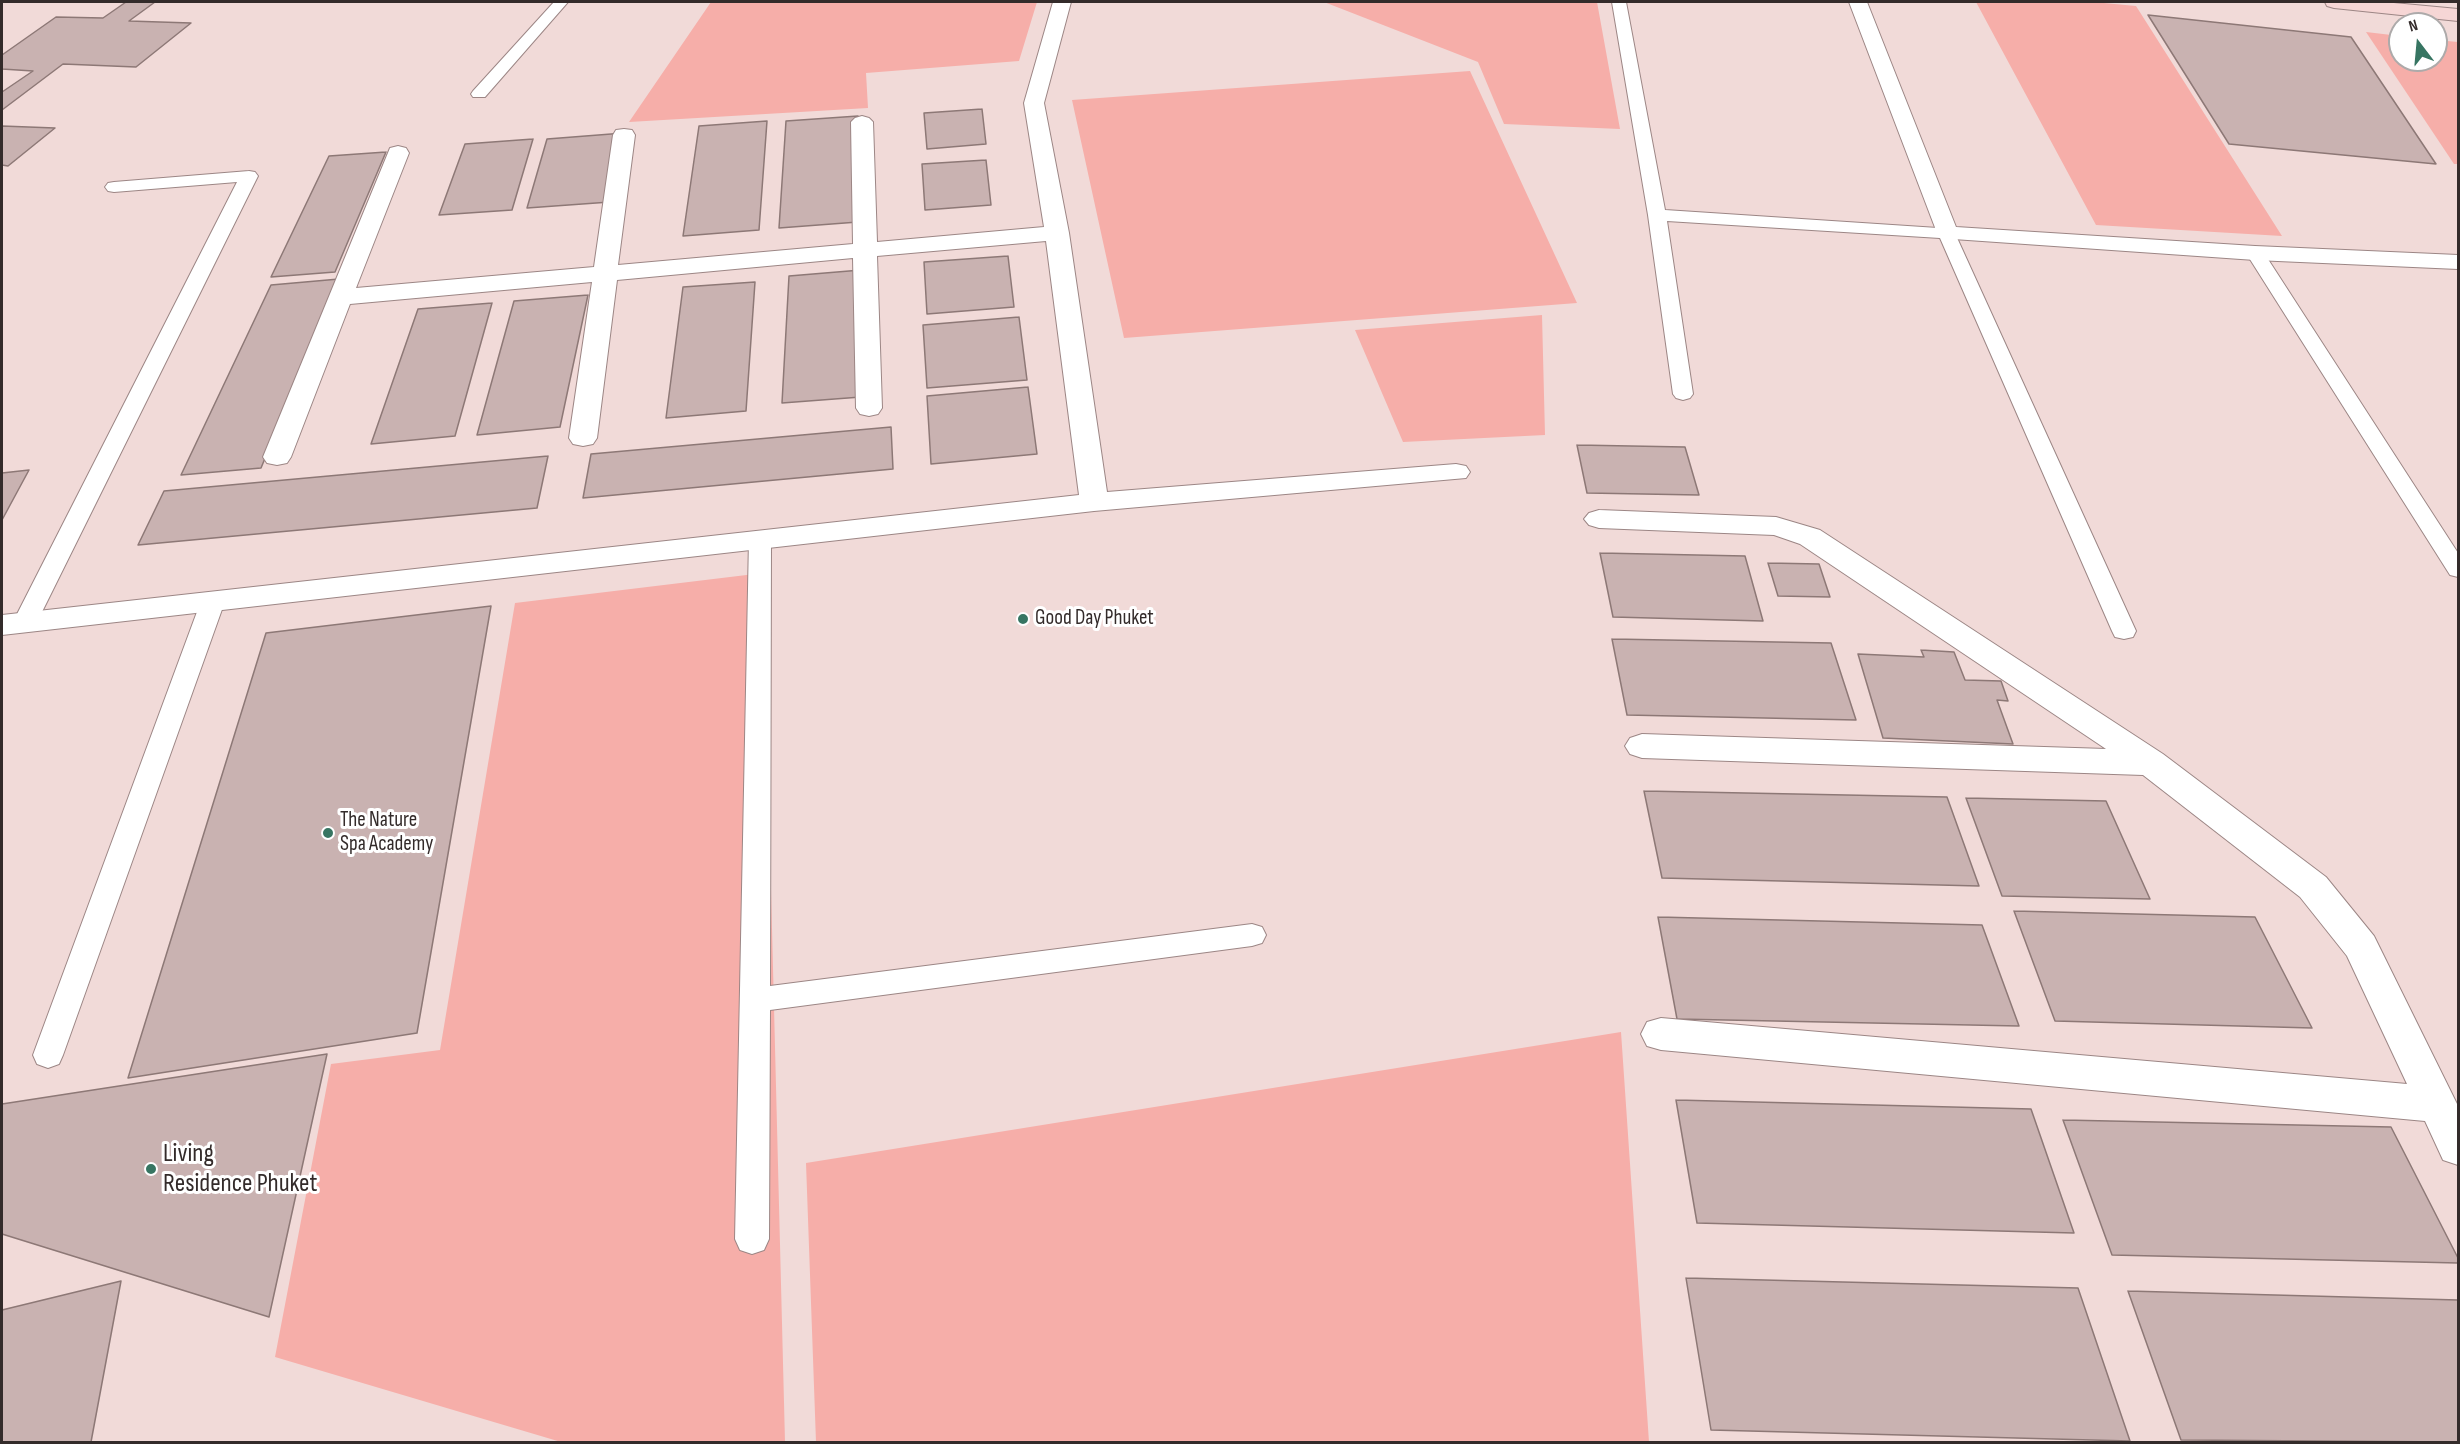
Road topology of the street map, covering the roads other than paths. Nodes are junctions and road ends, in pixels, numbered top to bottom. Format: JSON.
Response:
{"nodes":[{"id":1,"x":561,"y":2,"type":"edge"},
{"id":2,"x":1062,"y":2,"type":"edge"},
{"id":3,"x":1619,"y":2,"type":"edge"},
{"id":4,"x":1858,"y":2,"type":"edge"},
{"id":5,"x":2334,"y":2,"type":"edge"},
{"id":6,"x":2458,"y":15,"type":"edge"},
{"id":7,"x":479,"y":94,"type":"dead end"},
{"id":8,"x":862,"y":122,"type":"dead end"},
{"id":9,"x":624,"y":135,"type":"dead end"},
{"id":10,"x":398,"y":153,"type":"dead end"},
{"id":11,"x":114,"y":187,"type":"dead end"},
{"id":12,"x":1657,"y":215,"type":"junction"},
{"id":13,"x":1057,"y":233,"type":"junction"},
{"id":14,"x":1947,"y":233,"type":"junction"},
{"id":15,"x":864,"y":251,"type":"junction"},
{"id":16,"x":2255,"y":253,"type":"junction"},
{"id":17,"x":2458,"y":262,"type":"edge"},
{"id":18,"x":604,"y":274,"type":"junction"},
{"id":19,"x":342,"y":297,"type":"junction"},
{"id":20,"x":1683,"y":394,"type":"dead end"},
{"id":21,"x":869,"y":408,"type":"dead end"},
{"id":22,"x":583,"y":438,"type":"dead end"},
{"id":23,"x":277,"y":457,"type":"dead end"},
{"id":24,"x":1456,"y":472,"type":"dead end"},
{"id":25,"x":1094,"y":502,"type":"junction"},
{"id":26,"x":1599,"y":519,"type":"dead end"},
{"id":27,"x":760,"y":539,"type":"junction"},
{"id":28,"x":2458,"y":570,"type":"edge"},
{"id":29,"x":213,"y":601,"type":"junction"},
{"id":30,"x":13,"y":624,"type":"edge"},
{"id":31,"x":2124,"y":631,"type":"dead end"},
{"id":32,"x":1642,"y":746,"type":"dead end"},
{"id":33,"x":2151,"y":763,"type":"junction"},
{"id":34,"x":1252,"y":935,"type":"dead end"},
{"id":35,"x":755,"y":999,"type":"junction"},
{"id":36,"x":1661,"y":1034,"type":"dead end"},
{"id":37,"x":48,"y":1055,"type":"dead end"},
{"id":38,"x":2436,"y":1104,"type":"junction"},
{"id":39,"x":2458,"y":1147,"type":"edge"},
{"id":40,"x":752,"y":1239,"type":"dead end"}],
"edges":[{"from":1,"to":7,"type":"lane"},
{"from":2,"to":13,"type":"street"},
{"from":3,"to":12,"type":"lane"},
{"from":4,"to":14,"type":"street"},
{"from":5,"to":6,"type":"main road"},
{"from":8,"to":15,"type":"street"},
{"from":9,"to":18,"type":"street"},
{"from":10,"to":19,"type":"street"},
{"from":11,"to":30,"type":"lane"},
{"from":12,"to":14,"type":"lane"},
{"from":12,"to":20,"type":"lane"},
{"from":13,"to":15,"type":"street"},
{"from":13,"to":25,"type":"street"},
{"from":14,"to":16,"type":"street"},
{"from":14,"to":31,"type":"lane"},
{"from":15,"to":18,"type":"street"},
{"from":15,"to":21,"type":"street"},
{"from":16,"to":17,"type":"street"},
{"from":16,"to":28,"type":"lane"},
{"from":18,"to":19,"type":"street"},
{"from":18,"to":22,"type":"street"},
{"from":19,"to":23,"type":"street"},
{"from":24,"to":25,"type":"street"},
{"from":25,"to":27,"type":"street"},
{"from":26,"to":33,"type":"street"},
{"from":27,"to":29,"type":"street"},
{"from":27,"to":35,"type":"lane"},
{"from":29,"to":30,"type":"street"},
{"from":29,"to":37,"type":"lane"},
{"from":32,"to":33,"type":"street"},
{"from":33,"to":38,"type":"street"},
{"from":34,"to":35,"type":"lane"},
{"from":35,"to":40,"type":"lane"},
{"from":36,"to":38,"type":"street"},
{"from":38,"to":39,"type":"street"}]}
